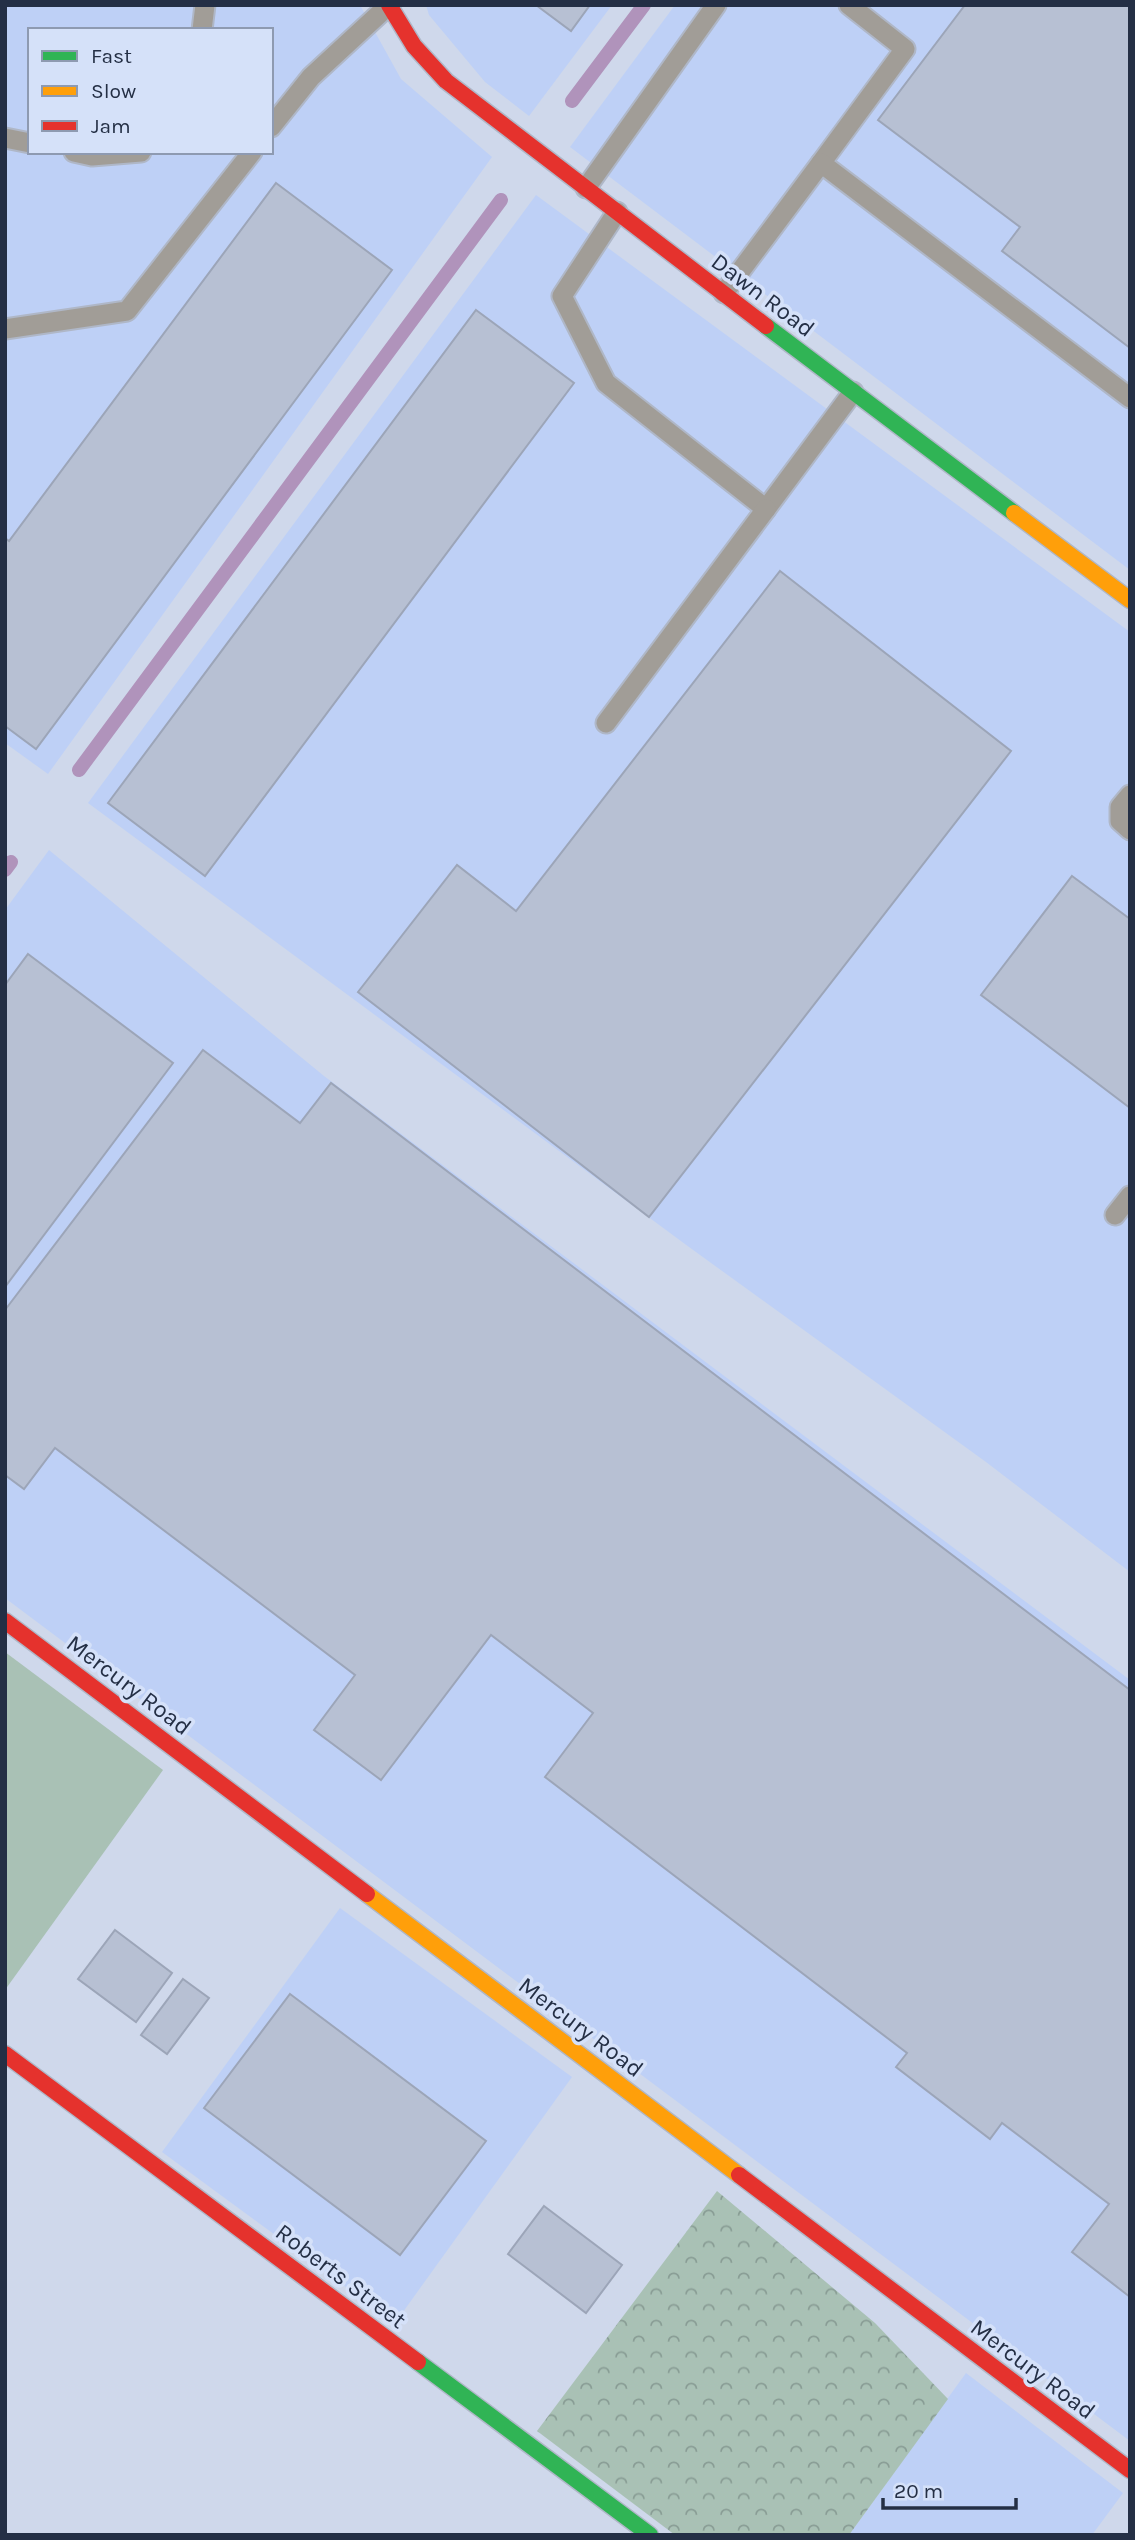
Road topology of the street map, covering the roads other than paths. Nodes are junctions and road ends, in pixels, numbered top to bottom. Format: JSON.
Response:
{"nodes":[{"id":1,"x":205,"y":5,"type":"edge"},
{"id":2,"x":389,"y":5,"type":"edge"},
{"id":3,"x":716,"y":5,"type":"edge"},
{"id":4,"x":849,"y":5,"type":"edge"},
{"id":5,"x":202,"y":28,"type":"edge"},
{"id":6,"x":273,"y":124,"type":"edge"},
{"id":7,"x":5,"y":138,"type":"edge"},
{"id":8,"x":28,"y":143,"type":"edge"},
{"id":9,"x":83,"y":154,"type":"edge"},
{"id":10,"x":116,"y":154,"type":"edge"},
{"id":11,"x":250,"y":154,"type":"edge"},
{"id":12,"x":821,"y":163,"type":"junction"},
{"id":13,"x":586,"y":188,"type":"junction"},
{"id":14,"x":617,"y":212,"type":"junction"},
{"id":15,"x":723,"y":293,"type":"junction"},
{"id":16,"x":5,"y":330,"type":"edge"},
{"id":17,"x":853,"y":391,"type":"junction"},
{"id":18,"x":1130,"y":398,"type":"edge"},
{"id":19,"x":766,"y":509,"type":"junction"},
{"id":20,"x":1130,"y":600,"type":"edge"},
{"id":21,"x":606,"y":723,"type":"dead end"},
{"id":22,"x":1130,"y":795,"type":"edge"},
{"id":23,"x":1130,"y":830,"type":"edge"},
{"id":24,"x":1130,"y":1196,"type":"edge"},
{"id":25,"x":1115,"y":1215,"type":"dead end"},
{"id":26,"x":5,"y":1621,"type":"edge"},
{"id":27,"x":5,"y":2054,"type":"edge"},
{"id":28,"x":1130,"y":2470,"type":"edge"},
{"id":29,"x":650,"y":2535,"type":"edge"}],
"edges":[{"from":1,"to":5,"type":"lane"},
{"from":2,"to":6,"type":"lane"},
{"from":2,"to":13,"type":"street","name":"Dawn Road"},
{"from":3,"to":13,"type":"lane"},
{"from":4,"to":12,"type":"lane"},
{"from":7,"to":8,"type":"lane"},
{"from":9,"to":10,"type":"lane"},
{"from":11,"to":16,"type":"lane"},
{"from":12,"to":15,"type":"lane"},
{"from":12,"to":18,"type":"lane"},
{"from":13,"to":14,"type":"street","name":"Dawn Road"},
{"from":14,"to":15,"type":"street","name":"Dawn Road"},
{"from":14,"to":19,"type":"lane"},
{"from":15,"to":17,"type":"street","name":"Dawn Road"},
{"from":17,"to":19,"type":"lane"},
{"from":17,"to":20,"type":"street","name":"Dawn Road"},
{"from":19,"to":21,"type":"lane"},
{"from":22,"to":23,"type":"lane"},
{"from":24,"to":25,"type":"lane"},
{"from":26,"to":28,"type":"street","name":"Mercury Road"},
{"from":27,"to":29,"type":"street","name":"Roberts Street"}]}
